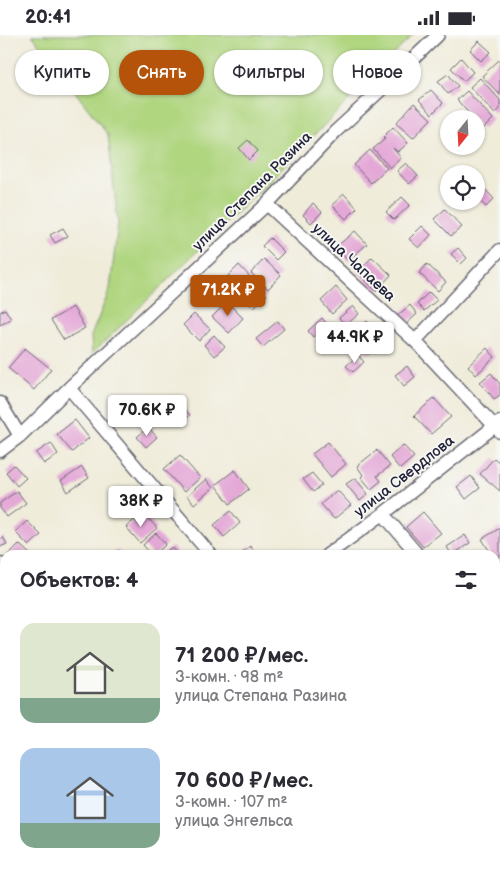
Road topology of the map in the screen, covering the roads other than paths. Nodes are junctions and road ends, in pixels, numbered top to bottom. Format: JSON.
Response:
{"nodes":[{"id":1,"x":438,"y":35,"type":"edge"},
{"id":2,"x":267,"y":204,"type":"junction"},
{"id":3,"x":500,"y":250,"type":"edge"},
{"id":4,"x":415,"y":341,"type":"junction"},
{"id":5,"x":69,"y":388,"type":"junction"},
{"id":6,"x":0,"y":403,"type":"edge"},
{"id":7,"x":498,"y":427,"type":"edge"},
{"id":8,"x":20,"y":436,"type":"junction"},
{"id":9,"x":0,"y":451,"type":"edge"},
{"id":10,"x":382,"y":514,"type":"junction"},
{"id":11,"x":207,"y":550,"type":"edge"},
{"id":12,"x":334,"y":550,"type":"edge"},
{"id":13,"x":414,"y":550,"type":"edge"}],
"edges":[{"from":1,"to":2,"type":"street","name":"улица Степана Разина"},
{"from":2,"to":4,"type":"street","name":"улица Чапаева"},
{"from":2,"to":5,"type":"street","name":"улица Степана Разина"},
{"from":3,"to":4,"type":"street"},
{"from":4,"to":7,"type":"street","name":"улица Чапаева"},
{"from":5,"to":8,"type":"street","name":"улица Степана Разина"},
{"from":5,"to":11,"type":"street"},
{"from":6,"to":8,"type":"street"},
{"from":7,"to":10,"type":"street","name":"улица Свердлова"},
{"from":8,"to":9,"type":"street","name":"улица Степана Разина"},
{"from":10,"to":12,"type":"street","name":"улица Свердлова"},
{"from":10,"to":13,"type":"street"}]}
